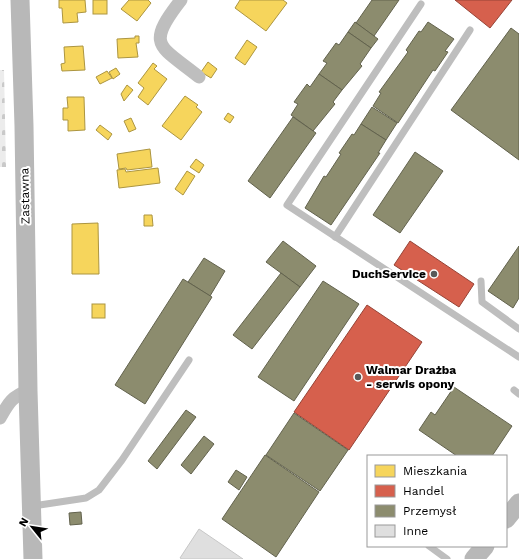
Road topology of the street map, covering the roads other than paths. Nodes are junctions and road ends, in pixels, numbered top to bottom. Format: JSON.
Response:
{"nodes":[{"id":1,"x":20,"y":0,"type":"edge"},
{"id":2,"x":180,"y":0,"type":"edge"},
{"id":3,"x":421,"y":4,"type":"dead end"},
{"id":4,"x":470,"y":30,"type":"dead end"},
{"id":5,"x":199,"y":78,"type":"dead end"},
{"id":6,"x":335,"y":237,"type":"junction"},
{"id":7,"x":481,"y":281,"type":"dead end"},
{"id":8,"x":519,"y":329,"type":"edge"},
{"id":9,"x":519,"y":356,"type":"edge"},
{"id":10,"x":189,"y":360,"type":"dead end"},
{"id":11,"x":28,"y":391,"type":"junction"},
{"id":12,"x":0,"y":418,"type":"edge"},
{"id":13,"x":31,"y":507,"type":"junction"},
{"id":14,"x":430,"y":547,"type":"edge"},
{"id":15,"x":484,"y":547,"type":"edge"},
{"id":16,"x":33,"y":559,"type":"edge"},
{"id":17,"x":447,"y":559,"type":"edge"},
{"id":18,"x":474,"y":559,"type":"edge"}],
"edges":[{"from":1,"to":11,"type":"main road","name":"Zastawna"},
{"from":2,"to":5,"type":"street"},
{"from":3,"to":6,"type":"lane"},
{"from":4,"to":6,"type":"lane"},
{"from":6,"to":9,"type":"lane"},
{"from":7,"to":8,"type":"lane"},
{"from":10,"to":13,"type":"lane"},
{"from":11,"to":12,"type":"street"},
{"from":11,"to":13,"type":"main road","name":"Zastawna"},
{"from":13,"to":16,"type":"main road","name":"Zastawna"},
{"from":14,"to":17,"type":"lane"},
{"from":15,"to":18,"type":"main road"}]}
